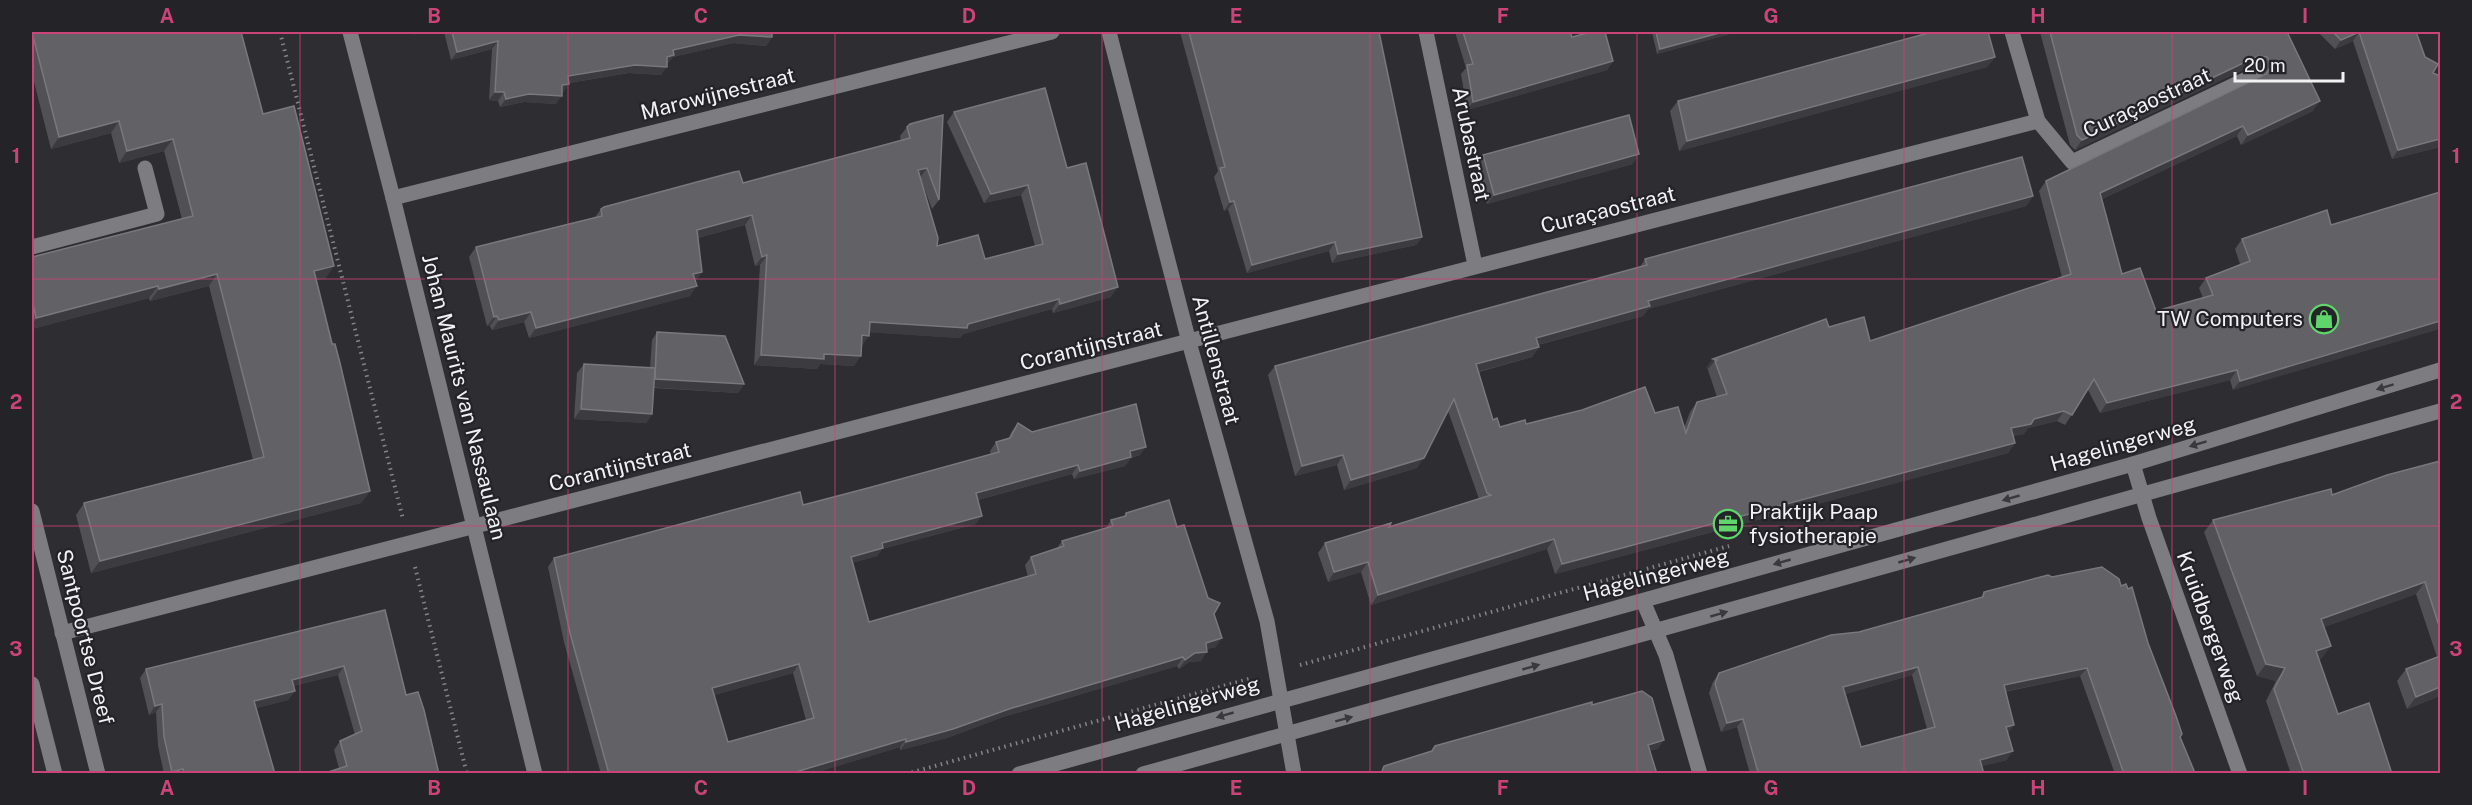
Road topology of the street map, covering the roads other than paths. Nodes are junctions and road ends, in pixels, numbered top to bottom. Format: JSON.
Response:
{"nodes":[{"id":1,"x":350,"y":32,"type":"edge"},
{"id":2,"x":1052,"y":32,"type":"edge"},
{"id":3,"x":1109,"y":32,"type":"edge"},
{"id":4,"x":1426,"y":32,"type":"edge"},
{"id":5,"x":2012,"y":32,"type":"edge"},
{"id":6,"x":2255,"y":75,"type":"edge"},
{"id":7,"x":2038,"y":121,"type":"junction"},
{"id":8,"x":145,"y":168,"type":"edge"},
{"id":9,"x":393,"y":198,"type":"junction"},
{"id":10,"x":32,"y":247,"type":"edge"},
{"id":11,"x":1475,"y":266,"type":"junction"},
{"id":12,"x":1189,"y":342,"type":"junction"},
{"id":13,"x":2440,"y":370,"type":"edge"},
{"id":14,"x":2440,"y":411,"type":"edge"},
{"id":15,"x":2133,"y":464,"type":"junction"},
{"id":16,"x":2142,"y":493,"type":"junction"},
{"id":17,"x":32,"y":511,"type":"edge"},
{"id":18,"x":473,"y":527,"type":"junction"},
{"id":19,"x":1643,"y":601,"type":"junction"},
{"id":20,"x":1656,"y":632,"type":"junction"},
{"id":21,"x":62,"y":633,"type":"junction"},
{"id":22,"x":32,"y":684,"type":"edge"},
{"id":23,"x":1281,"y":699,"type":"junction"},
{"id":24,"x":1287,"y":734,"type":"junction"},
{"id":25,"x":55,"y":774,"type":"edge"},
{"id":26,"x":98,"y":774,"type":"edge"},
{"id":27,"x":535,"y":774,"type":"edge"},
{"id":28,"x":1019,"y":774,"type":"edge"},
{"id":29,"x":1143,"y":774,"type":"edge"},
{"id":30,"x":1294,"y":774,"type":"edge"},
{"id":31,"x":1700,"y":774,"type":"edge"},
{"id":32,"x":2240,"y":774,"type":"edge"}],
"edges":[{"from":1,"to":9,"type":"street","name":"Johan Maurits van Nassaulaan"},
{"from":2,"to":9,"type":"street","name":"Marowijnestraat"},
{"from":3,"to":12,"type":"street","name":"Antillenstraat"},
{"from":4,"to":11,"type":"street","name":"Arubastraat"},
{"from":5,"to":7,"type":"street","name":"Curaçaostraat"},
{"from":6,"to":7,"type":"street","name":"Curaçaostraat"},
{"from":7,"to":11,"type":"street","name":"Curaçaostraat"},
{"from":8,"to":10,"type":"street"},
{"from":9,"to":18,"type":"street","name":"Johan Maurits van Nassaulaan"},
{"from":11,"to":12,"type":"street","name":"Curaçaostraat"},
{"from":12,"to":18,"type":"street","name":"Corantijnstraat"},
{"from":12,"to":23,"type":"street","name":"Antillenstraat"},
{"from":13,"to":15,"type":"street","name":"Hagelingerweg","one_way":true},
{"from":14,"to":16,"type":"street"},
{"from":15,"to":16,"type":"street","name":"Kruidbergerweg"},
{"from":15,"to":19,"type":"street","name":"Hagelingerweg","one_way":true},
{"from":20,"to":16,"type":"street","one_way":true},
{"from":16,"to":32,"type":"street","name":"Kruidbergerweg"},
{"from":17,"to":21,"type":"street","name":"Santpoortse Dreef"},
{"from":18,"to":21,"type":"street","name":"Corantijnstraat"},
{"from":18,"to":27,"type":"street","name":"Johan Maurits van Nassaulaan"},
{"from":19,"to":20,"type":"street"},
{"from":19,"to":23,"type":"street","name":"Hagelingerweg"},
{"from":24,"to":20,"type":"street","one_way":true},
{"from":20,"to":31,"type":"street"},
{"from":21,"to":26,"type":"street","name":"Santpoortse Dreef"},
{"from":22,"to":25,"type":"street"},
{"from":23,"to":24,"type":"street","name":"Antillenstraat"},
{"from":23,"to":28,"type":"street","name":"Hagelingerweg","one_way":true},
{"from":24,"to":29,"type":"street"},
{"from":24,"to":30,"type":"street","name":"Antillenstraat"}]}
